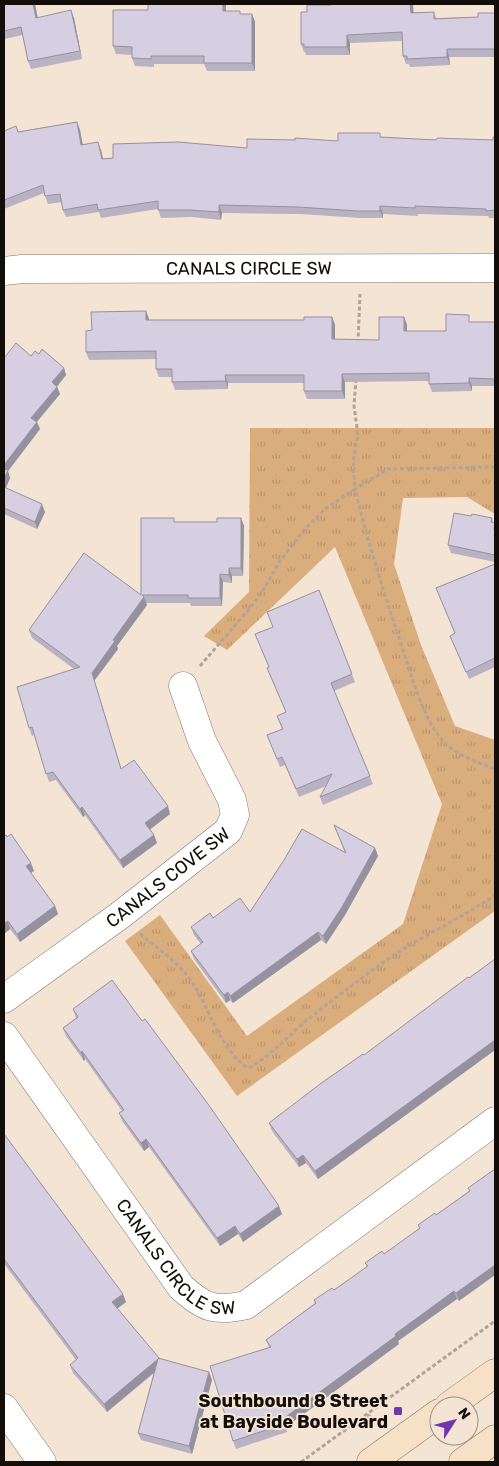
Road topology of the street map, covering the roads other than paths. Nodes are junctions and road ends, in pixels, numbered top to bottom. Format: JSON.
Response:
{"nodes":[{"id":1,"x":495,"y":268,"type":"edge"},
{"id":2,"x":4,"y":271,"type":"edge"},
{"id":3,"x":183,"y":686,"type":"road end"},
{"id":4,"x":4,"y":999,"type":"edge"},
{"id":5,"x":4,"y":1036,"type":"edge"},
{"id":6,"x":495,"y":1121,"type":"edge"},
{"id":7,"x":495,"y":1373,"type":"edge"},
{"id":8,"x":463,"y":1396,"type":"edge"},
{"id":9,"x":4,"y":1408,"type":"edge"},
{"id":10,"x":429,"y":1420,"type":"edge"},
{"id":11,"x":495,"y":1439,"type":"edge"},
{"id":12,"x":42,"y":1462,"type":"edge"},
{"id":13,"x":371,"y":1462,"type":"edge"},
{"id":14,"x":463,"y":1462,"type":"edge"}],
"edges":[{"from":1,"to":2,"type":"street","name":"CANALS CIRCLE SW"},
{"from":3,"to":4,"type":"street","name":"CANALS COVE SW"},
{"from":5,"to":6,"type":"street","name":"CANALS CIRCLE SW"},
{"from":7,"to":8,"type":"main road"},
{"from":9,"to":12,"type":"street"},
{"from":10,"to":13,"type":"main road"},
{"from":11,"to":14,"type":"main road"}]}
